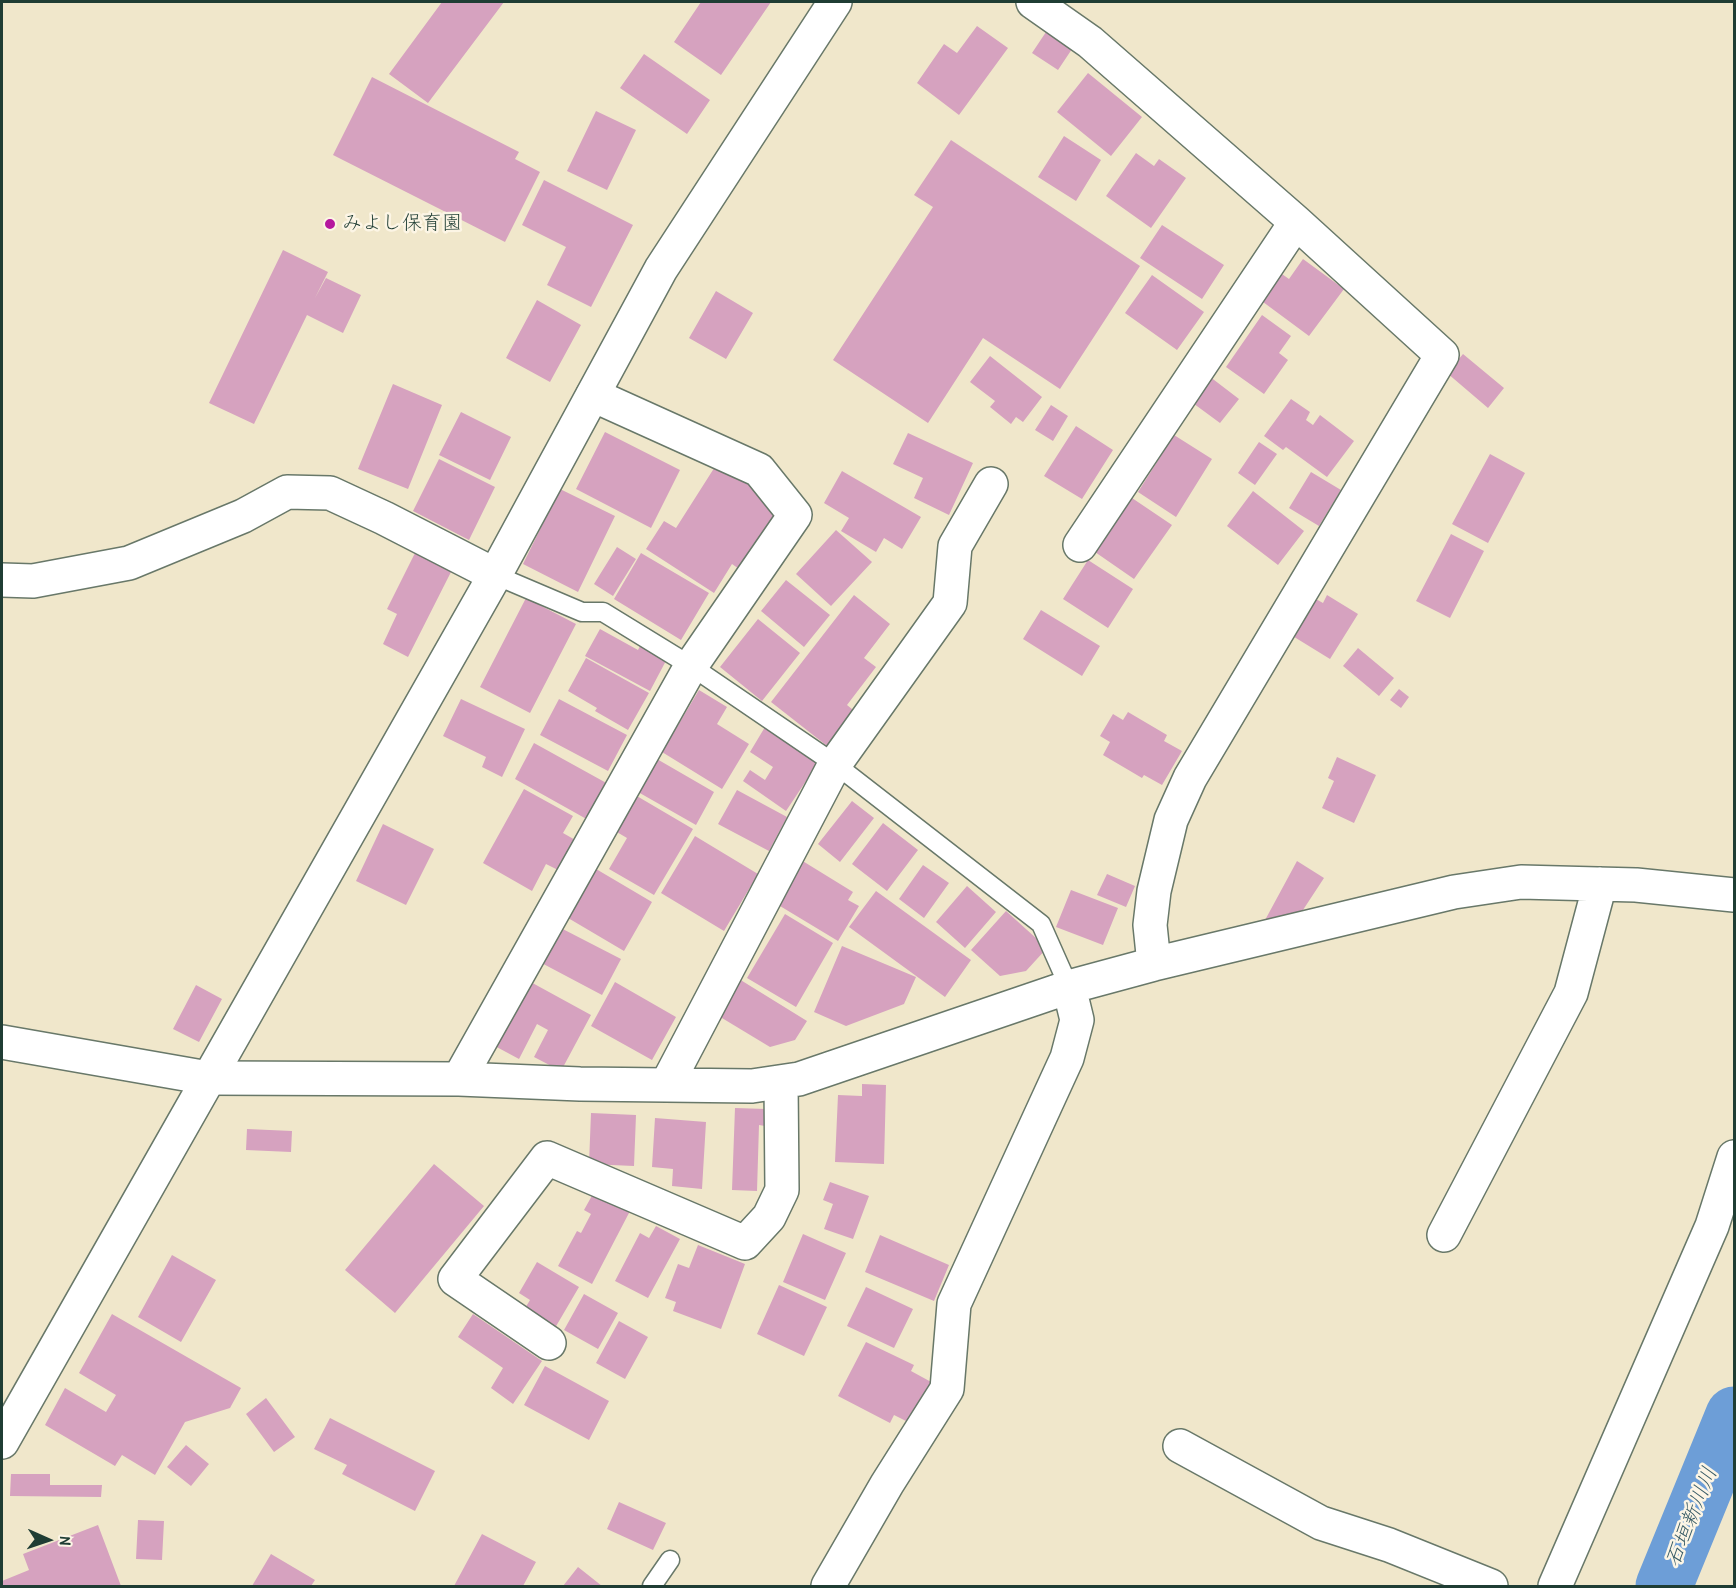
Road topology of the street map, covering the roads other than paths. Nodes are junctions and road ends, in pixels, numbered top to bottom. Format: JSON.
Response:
{"nodes":[{"id":1,"x":835,"y":2,"type":"edge"},
{"id":2,"x":1033,"y":2,"type":"edge"},
{"id":3,"x":1296,"y":222,"type":"junction"},
{"id":4,"x":593,"y":395,"type":"junction"},
{"id":5,"x":991,"y":484,"type":"dead end"},
{"id":6,"x":1080,"y":545,"type":"dead end"},
{"id":7,"x":495,"y":575,"type":"junction"},
{"id":8,"x":2,"y":580,"type":"edge"},
{"id":9,"x":691,"y":666,"type":"junction"},
{"id":10,"x":835,"y":764,"type":"junction"},
{"id":11,"x":1600,"y":884,"type":"junction"},
{"id":12,"x":1734,"y":895,"type":"edge"},
{"id":13,"x":1154,"y":964,"type":"junction"},
{"id":14,"x":1069,"y":987,"type":"junction"},
{"id":15,"x":2,"y":1042,"type":"edge"},
{"id":16,"x":208,"y":1078,"type":"junction"},
{"id":17,"x":459,"y":1079,"type":"junction"},
{"id":18,"x":782,"y":1082,"type":"junction"},
{"id":19,"x":667,"y":1084,"type":"junction"},
{"id":20,"x":1734,"y":1157,"type":"edge"},
{"id":21,"x":1444,"y":1235,"type":"dead end"},
{"id":22,"x":549,"y":1342,"type":"dead end"},
{"id":23,"x":2,"y":1442,"type":"edge"},
{"id":24,"x":1180,"y":1446,"type":"dead end"},
{"id":25,"x":670,"y":1560,"type":"dead end"},
{"id":26,"x":652,"y":1587,"type":"edge"},
{"id":27,"x":828,"y":1587,"type":"edge"},
{"id":28,"x":1491,"y":1587,"type":"edge"},
{"id":29,"x":1555,"y":1587,"type":"edge"}],
"edges":[{"from":1,"to":4,"type":"street"},
{"from":2,"to":3,"type":"street"},
{"from":3,"to":6,"type":"street"},
{"from":3,"to":13,"type":"street"},
{"from":4,"to":7,"type":"street"},
{"from":4,"to":9,"type":"street"},
{"from":5,"to":10,"type":"street"},
{"from":7,"to":8,"type":"street"},
{"from":7,"to":9,"type":"lane"},
{"from":7,"to":16,"type":"street"},
{"from":9,"to":10,"type":"lane"},
{"from":9,"to":17,"type":"street"},
{"from":10,"to":14,"type":"lane"},
{"from":10,"to":19,"type":"street"},
{"from":11,"to":12,"type":"street"},
{"from":11,"to":13,"type":"street"},
{"from":11,"to":21,"type":"street"},
{"from":13,"to":14,"type":"street"},
{"from":14,"to":18,"type":"street"},
{"from":14,"to":27,"type":"street"},
{"from":15,"to":16,"type":"street"},
{"from":16,"to":17,"type":"street"},
{"from":16,"to":23,"type":"street"},
{"from":17,"to":19,"type":"street"},
{"from":18,"to":19,"type":"street"},
{"from":18,"to":22,"type":"street"},
{"from":20,"to":29,"type":"street"},
{"from":24,"to":28,"type":"street"},
{"from":25,"to":26,"type":"lane"}]}
